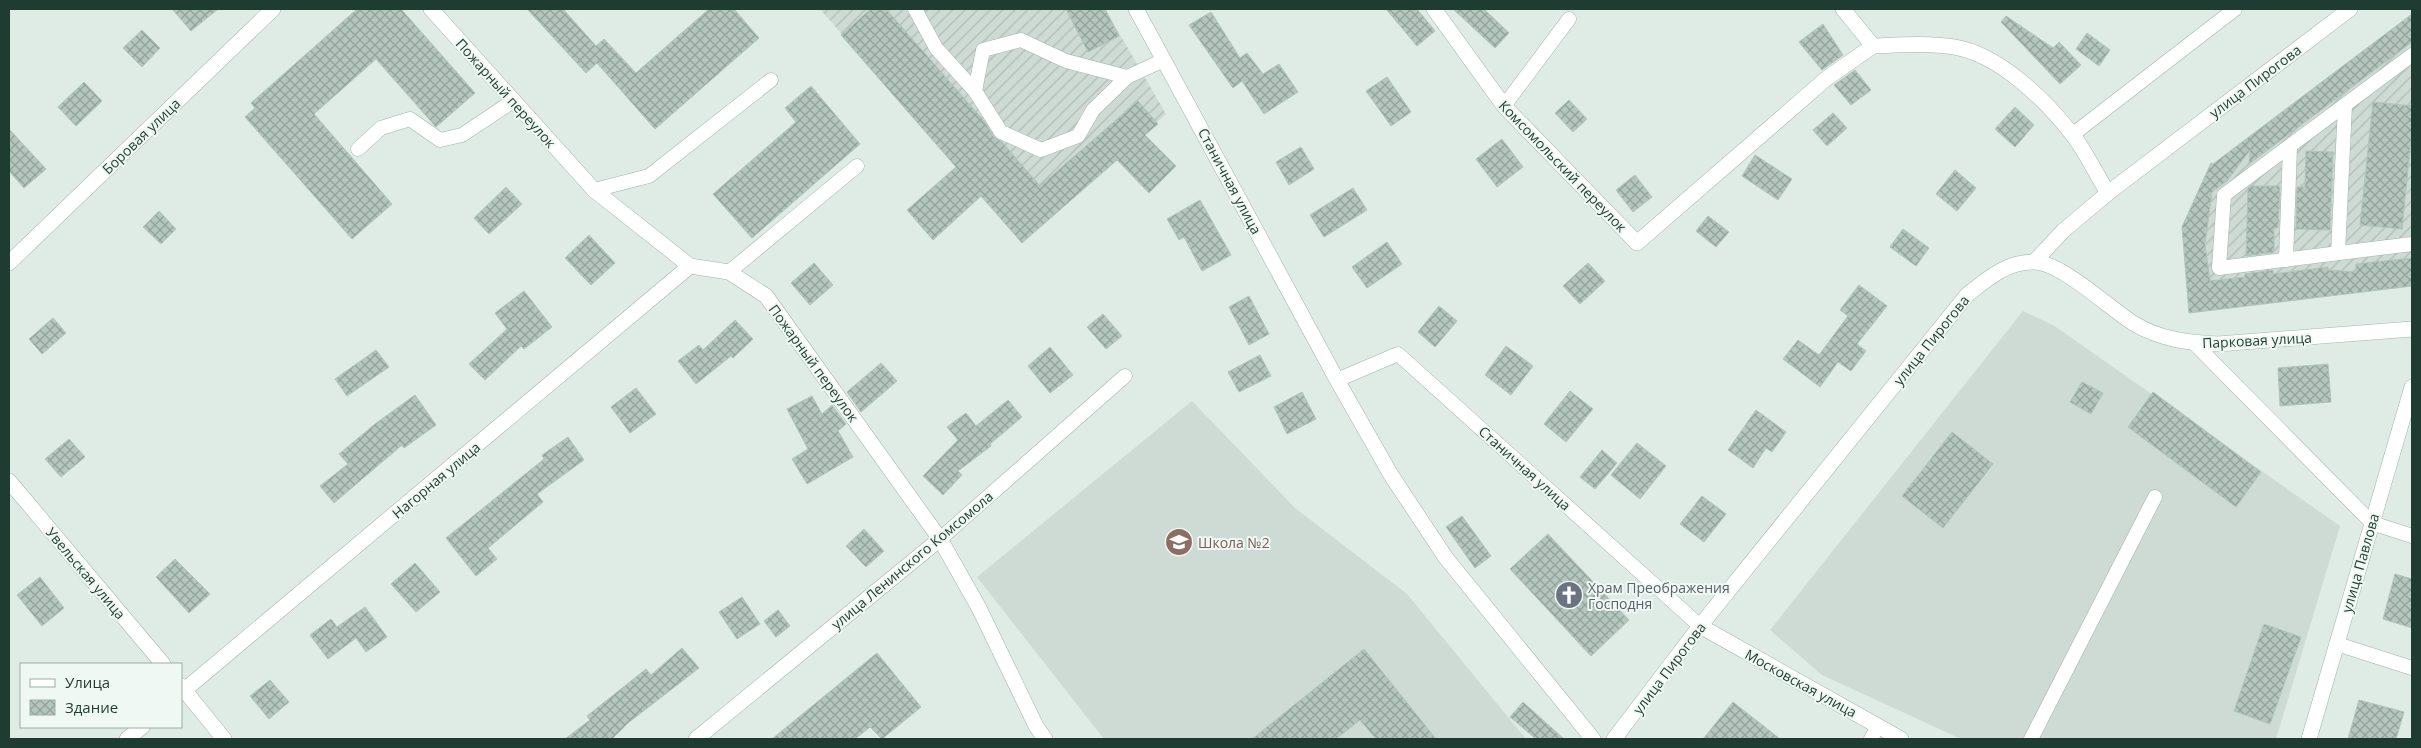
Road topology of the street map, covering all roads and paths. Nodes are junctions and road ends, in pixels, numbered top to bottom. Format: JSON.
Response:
{"nodes":[{"id":1,"x":273,"y":9,"type":"edge"},
{"id":2,"x":431,"y":9,"type":"edge"},
{"id":3,"x":915,"y":9,"type":"edge"},
{"id":4,"x":1136,"y":9,"type":"edge"},
{"id":5,"x":1434,"y":9,"type":"edge"},
{"id":6,"x":1844,"y":9,"type":"edge"},
{"id":7,"x":2235,"y":9,"type":"edge"},
{"id":8,"x":2350,"y":9,"type":"edge"},
{"id":9,"x":1568,"y":19,"type":"dead end"},
{"id":10,"x":1874,"y":46,"type":"junction"},
{"id":11,"x":2412,"y":55,"type":"edge"},
{"id":12,"x":1164,"y":60,"type":"junction"},
{"id":13,"x":1127,"y":78,"type":"junction"},
{"id":14,"x":771,"y":80,"type":"dead end"},
{"id":15,"x":975,"y":91,"type":"junction"},
{"id":16,"x":513,"y":101,"type":"junction"},
{"id":17,"x":2345,"y":105,"type":"junction"},
{"id":18,"x":1504,"y":106,"type":"junction"},
{"id":19,"x":2072,"y":135,"type":"junction"},
{"id":20,"x":2290,"y":146,"type":"junction"},
{"id":21,"x":358,"y":149,"type":"dead end"},
{"id":22,"x":857,"y":166,"type":"dead end"},
{"id":23,"x":594,"y":190,"type":"junction"},
{"id":24,"x":2108,"y":193,"type":"junction"},
{"id":25,"x":2412,"y":244,"type":"edge"},
{"id":26,"x":2338,"y":253,"type":"junction"},
{"id":27,"x":2286,"y":260,"type":"junction"},
{"id":28,"x":2035,"y":262,"type":"junction"},
{"id":29,"x":9,"y":263,"type":"edge"},
{"id":30,"x":690,"y":266,"type":"junction"},
{"id":31,"x":729,"y":272,"type":"junction"},
{"id":32,"x":2412,"y":329,"type":"edge"},
{"id":33,"x":2195,"y":344,"type":"junction"},
{"id":34,"x":1125,"y":376,"type":"dead end"},
{"id":35,"x":1337,"y":380,"type":"junction"},
{"id":36,"x":2412,"y":387,"type":"edge"},
{"id":37,"x":9,"y":481,"type":"edge"},
{"id":38,"x":2155,"y":497,"type":"dead end"},
{"id":39,"x":2372,"y":523,"type":"junction"},
{"id":40,"x":2412,"y":536,"type":"edge"},
{"id":41,"x":940,"y":539,"type":"junction"},
{"id":42,"x":1700,"y":626,"type":"junction"},
{"id":43,"x":2337,"y":644,"type":"junction"},
{"id":44,"x":162,"y":663,"type":"edge"},
{"id":45,"x":2412,"y":668,"type":"edge"},
{"id":46,"x":182,"y":690,"type":"edge"},
{"id":47,"x":141,"y":728,"type":"edge"},
{"id":48,"x":1874,"y":733,"type":"edge"},
{"id":49,"x":127,"y":739,"type":"edge"},
{"id":50,"x":224,"y":739,"type":"edge"},
{"id":51,"x":696,"y":739,"type":"edge"},
{"id":52,"x":1045,"y":739,"type":"edge"},
{"id":53,"x":1593,"y":739,"type":"edge"},
{"id":54,"x":1614,"y":739,"type":"edge"},
{"id":55,"x":1901,"y":739,"type":"edge"},
{"id":56,"x":2031,"y":739,"type":"edge"},
{"id":57,"x":2309,"y":739,"type":"edge"}],
"edges":[{"from":1,"to":29,"type":"street","name":"Боровая улица"},
{"from":2,"to":16,"type":"street","name":"Пожарный переулок"},
{"from":3,"to":15,"type":"lane"},
{"from":4,"to":12,"type":"street","name":"Станичная улица"},
{"from":5,"to":18,"type":"street","name":"Комсомольский переулок"},
{"from":6,"to":10,"type":"street"},
{"from":7,"to":19,"type":"lane"},
{"from":8,"to":24,"type":"street","name":"улица Пирогова"},
{"from":9,"to":18,"type":"lane"},
{"from":10,"to":18,"type":"street","name":"Комсомольский переулок"},
{"from":10,"to":19,"type":"street"},
{"from":11,"to":17,"type":"lane"},
{"from":12,"to":13,"type":"lane"},
{"from":12,"to":35,"type":"street","name":"Станичная улица"},
{"from":13,"to":15,"type":"lane"},
{"from":13,"to":15,"type":"lane"},
{"from":14,"to":23,"type":"lane"},
{"from":16,"to":21,"type":"lane"},
{"from":16,"to":23,"type":"street","name":"Пожарный переулок"},
{"from":17,"to":20,"type":"lane"},
{"from":17,"to":26,"type":"lane"},
{"from":19,"to":24,"type":"street"},
{"from":20,"to":27,"type":"lane"},
{"from":20,"to":27,"type":"lane"},
{"from":22,"to":31,"type":"lane"},
{"from":23,"to":30,"type":"street","name":"Пожарный переулок"},
{"from":24,"to":28,"type":"street","name":"улица Пирогова"},
{"from":25,"to":26,"type":"lane"},
{"from":26,"to":27,"type":"lane"},
{"from":28,"to":33,"type":"street","name":"Парковая улица"},
{"from":28,"to":42,"type":"street","name":"улица Пирогова"},
{"from":30,"to":31,"type":"street","name":"Пожарный переулок"},
{"from":30,"to":46,"type":"street","name":"Нагорная улица"},
{"from":31,"to":41,"type":"street","name":"Пожарный переулок"},
{"from":32,"to":33,"type":"street","name":"Парковая улица"},
{"from":33,"to":39,"type":"lane"},
{"from":34,"to":41,"type":"lane","name":"улица Ленинского Комсомола"},
{"from":35,"to":42,"type":"lane","name":"Станичная улица"},
{"from":35,"to":53,"type":"street","name":"Станичная улица"},
{"from":36,"to":39,"type":"street","name":"улица Павлова"},
{"from":37,"to":44,"type":"street","name":"Увельская улица"},
{"from":38,"to":56,"type":"lane"},
{"from":39,"to":40,"type":"lane"},
{"from":39,"to":43,"type":"street","name":"улица Павлова"},
{"from":41,"to":51,"type":"street","name":"улица Ленинского Комсомола"},
{"from":41,"to":52,"type":"street","name":"Пожарный переулок"},
{"from":42,"to":48,"type":"street","name":"Московская улица"},
{"from":42,"to":54,"type":"street","name":"улица Пирогова"},
{"from":43,"to":45,"type":"lane"},
{"from":43,"to":57,"type":"street","name":"улица Павлова"},
{"from":46,"to":50,"type":"street"},
{"from":47,"to":49,"type":"street"},
{"from":48,"to":55,"type":"street","name":"Московская улица"}]}
